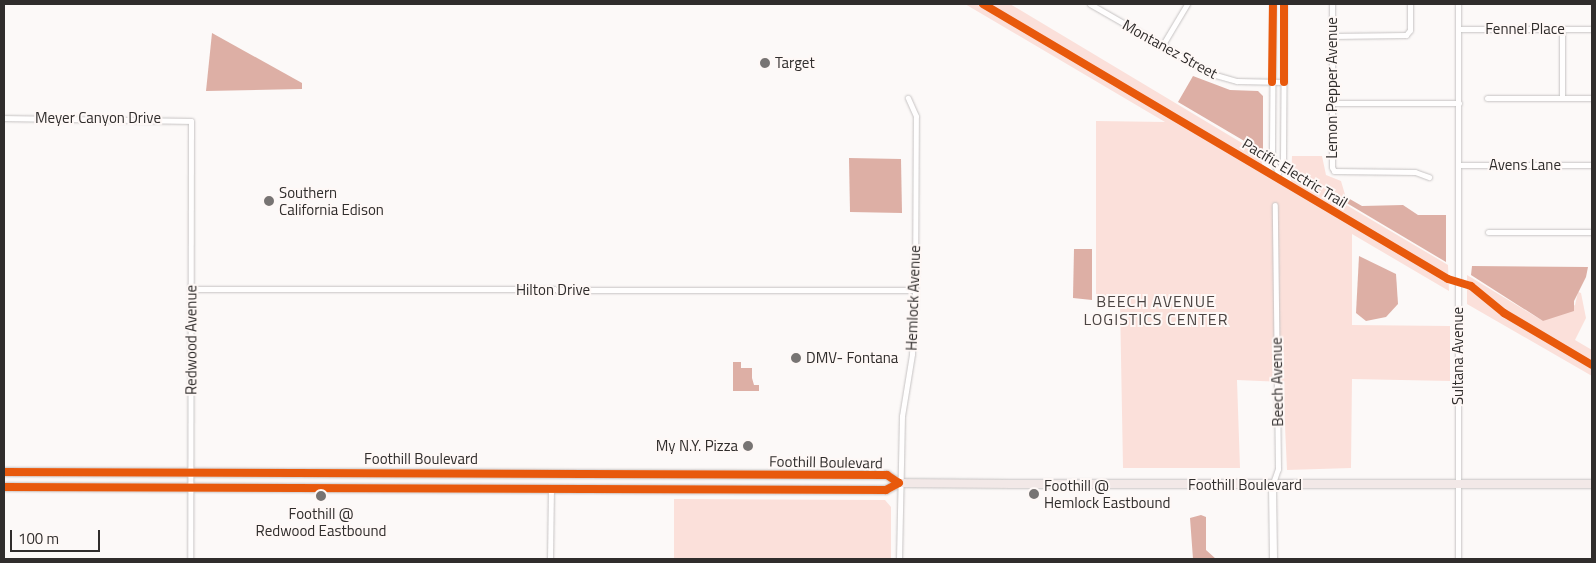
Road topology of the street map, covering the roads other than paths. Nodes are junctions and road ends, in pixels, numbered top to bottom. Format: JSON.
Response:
{"nodes":[{"id":1,"x":1187,"y":4,"type":"edge"},
{"id":2,"x":1273,"y":4,"type":"edge"},
{"id":3,"x":1284,"y":4,"type":"edge"},
{"id":4,"x":1332,"y":4,"type":"edge"},
{"id":5,"x":1410,"y":4,"type":"edge"},
{"id":6,"x":1458,"y":4,"type":"edge"},
{"id":7,"x":1093,"y":5,"type":"edge"},
{"id":8,"x":1458,"y":29,"type":"junction"},
{"id":9,"x":1592,"y":29,"type":"edge"},
{"id":10,"x":1562,"y":30,"type":"junction"},
{"id":11,"x":1332,"y":36,"type":"junction"},
{"id":12,"x":1162,"y":46,"type":"junction"},
{"id":13,"x":1272,"y":82,"type":"junction"},
{"id":14,"x":1284,"y":82,"type":"junction"},
{"id":15,"x":908,"y":98,"type":"dead end"},
{"id":16,"x":1487,"y":98,"type":"dead end"},
{"id":17,"x":1562,"y":98,"type":"junction"},
{"id":18,"x":1592,"y":98,"type":"edge"},
{"id":19,"x":1459,"y":103,"type":"junction"},
{"id":20,"x":1332,"y":104,"type":"junction"},
{"id":21,"x":4,"y":118,"type":"edge"},
{"id":22,"x":192,"y":121,"type":"joint"},
{"id":23,"x":1459,"y":165,"type":"junction"},
{"id":24,"x":1592,"y":165,"type":"edge"},
{"id":25,"x":1428,"y":176,"type":"dead end"},
{"id":26,"x":1275,"y":205,"type":"dead end"},
{"id":27,"x":1488,"y":232,"type":"dead end"},
{"id":28,"x":1592,"y":232,"type":"edge"},
{"id":29,"x":191,"y":290,"type":"junction"},
{"id":30,"x":915,"y":290,"type":"junction"},
{"id":31,"x":4,"y":472,"type":"edge"},
{"id":32,"x":190,"y":474,"type":"junction"},
{"id":33,"x":898,"y":482,"type":"junction"},
{"id":34,"x":1592,"y":484,"type":"edge"},
{"id":35,"x":1458,"y":485,"type":"junction"},
{"id":36,"x":1272,"y":486,"type":"junction"},
{"id":37,"x":4,"y":487,"type":"edge"},
{"id":38,"x":190,"y":487,"type":"junction"},
{"id":39,"x":552,"y":488,"type":"junction"},
{"id":40,"x":190,"y":559,"type":"edge"},
{"id":41,"x":550,"y":559,"type":"edge"},
{"id":42,"x":899,"y":559,"type":"edge"},
{"id":43,"x":1272,"y":559,"type":"edge"},
{"id":44,"x":1458,"y":559,"type":"edge"}],
"edges":[{"from":1,"to":12,"type":"street"},
{"from":2,"to":13,"type":"street"},
{"from":3,"to":14,"type":"street"},
{"from":4,"to":11,"type":"street","name":"Lemon Pepper Avenue"},
{"from":5,"to":11,"type":"street"},
{"from":6,"to":8,"type":"street","name":"Sultana Avenue"},
{"from":7,"to":12,"type":"street","name":"Montanez Street"},
{"from":8,"to":10,"type":"street","name":"Fennel Place"},
{"from":8,"to":19,"type":"street","name":"Sultana Avenue"},
{"from":9,"to":10,"type":"street","name":"Fennel Place"},
{"from":10,"to":17,"type":"street"},
{"from":11,"to":20,"type":"street","name":"Lemon Pepper Avenue"},
{"from":12,"to":13,"type":"street","name":"Montanez Street"},
{"from":13,"to":14,"type":"street","name":"Montanez Street"},
{"from":13,"to":14,"type":"street"},
{"from":15,"to":30,"type":"street","name":"Hemlock Avenue"},
{"from":16,"to":17,"type":"street"},
{"from":17,"to":18,"type":"street"},
{"from":19,"to":20,"type":"street"},
{"from":19,"to":23,"type":"street","name":"Sultana Avenue"},
{"from":20,"to":25,"type":"street","name":"Lemon Pepper Avenue"},
{"from":21,"to":22,"type":"street","name":"Meyer Canyon Drive"},
{"from":22,"to":29,"type":"street","name":"Redwood Avenue"},
{"from":23,"to":24,"type":"street","name":"Avens Lane"},
{"from":23,"to":35,"type":"street","name":"Sultana Avenue"},
{"from":26,"to":36,"type":"street","name":"Beech Avenue"},
{"from":27,"to":28,"type":"street"},
{"from":29,"to":30,"type":"street","name":"Hilton Drive"},
{"from":29,"to":32,"type":"street","name":"Redwood Avenue"},
{"from":30,"to":33,"type":"street","name":"Hemlock Avenue"},
{"from":31,"to":32,"type":"main road","name":"Foothill Boulevard"},
{"from":32,"to":33,"type":"main road","name":"Foothill Boulevard"},
{"from":32,"to":38,"type":"street","name":"Redwood Avenue"},
{"from":33,"to":36,"type":"main road","name":"Foothill Boulevard"},
{"from":33,"to":39,"type":"main road","name":"Foothill Boulevard"},
{"from":33,"to":42,"type":"street","name":"Hemlock Avenue"},
{"from":34,"to":35,"type":"main road","name":"Foothill Boulevard"},
{"from":35,"to":36,"type":"main road","name":"Foothill Boulevard"},
{"from":35,"to":44,"type":"street","name":"Sultana Avenue"},
{"from":36,"to":43,"type":"main road","name":"Beech Avenue"},
{"from":37,"to":38,"type":"main road","name":"Foothill Boulevard"},
{"from":38,"to":39,"type":"main road","name":"Foothill Boulevard"},
{"from":38,"to":40,"type":"street","name":"Redwood Avenue"},
{"from":39,"to":41,"type":"street"}]}
